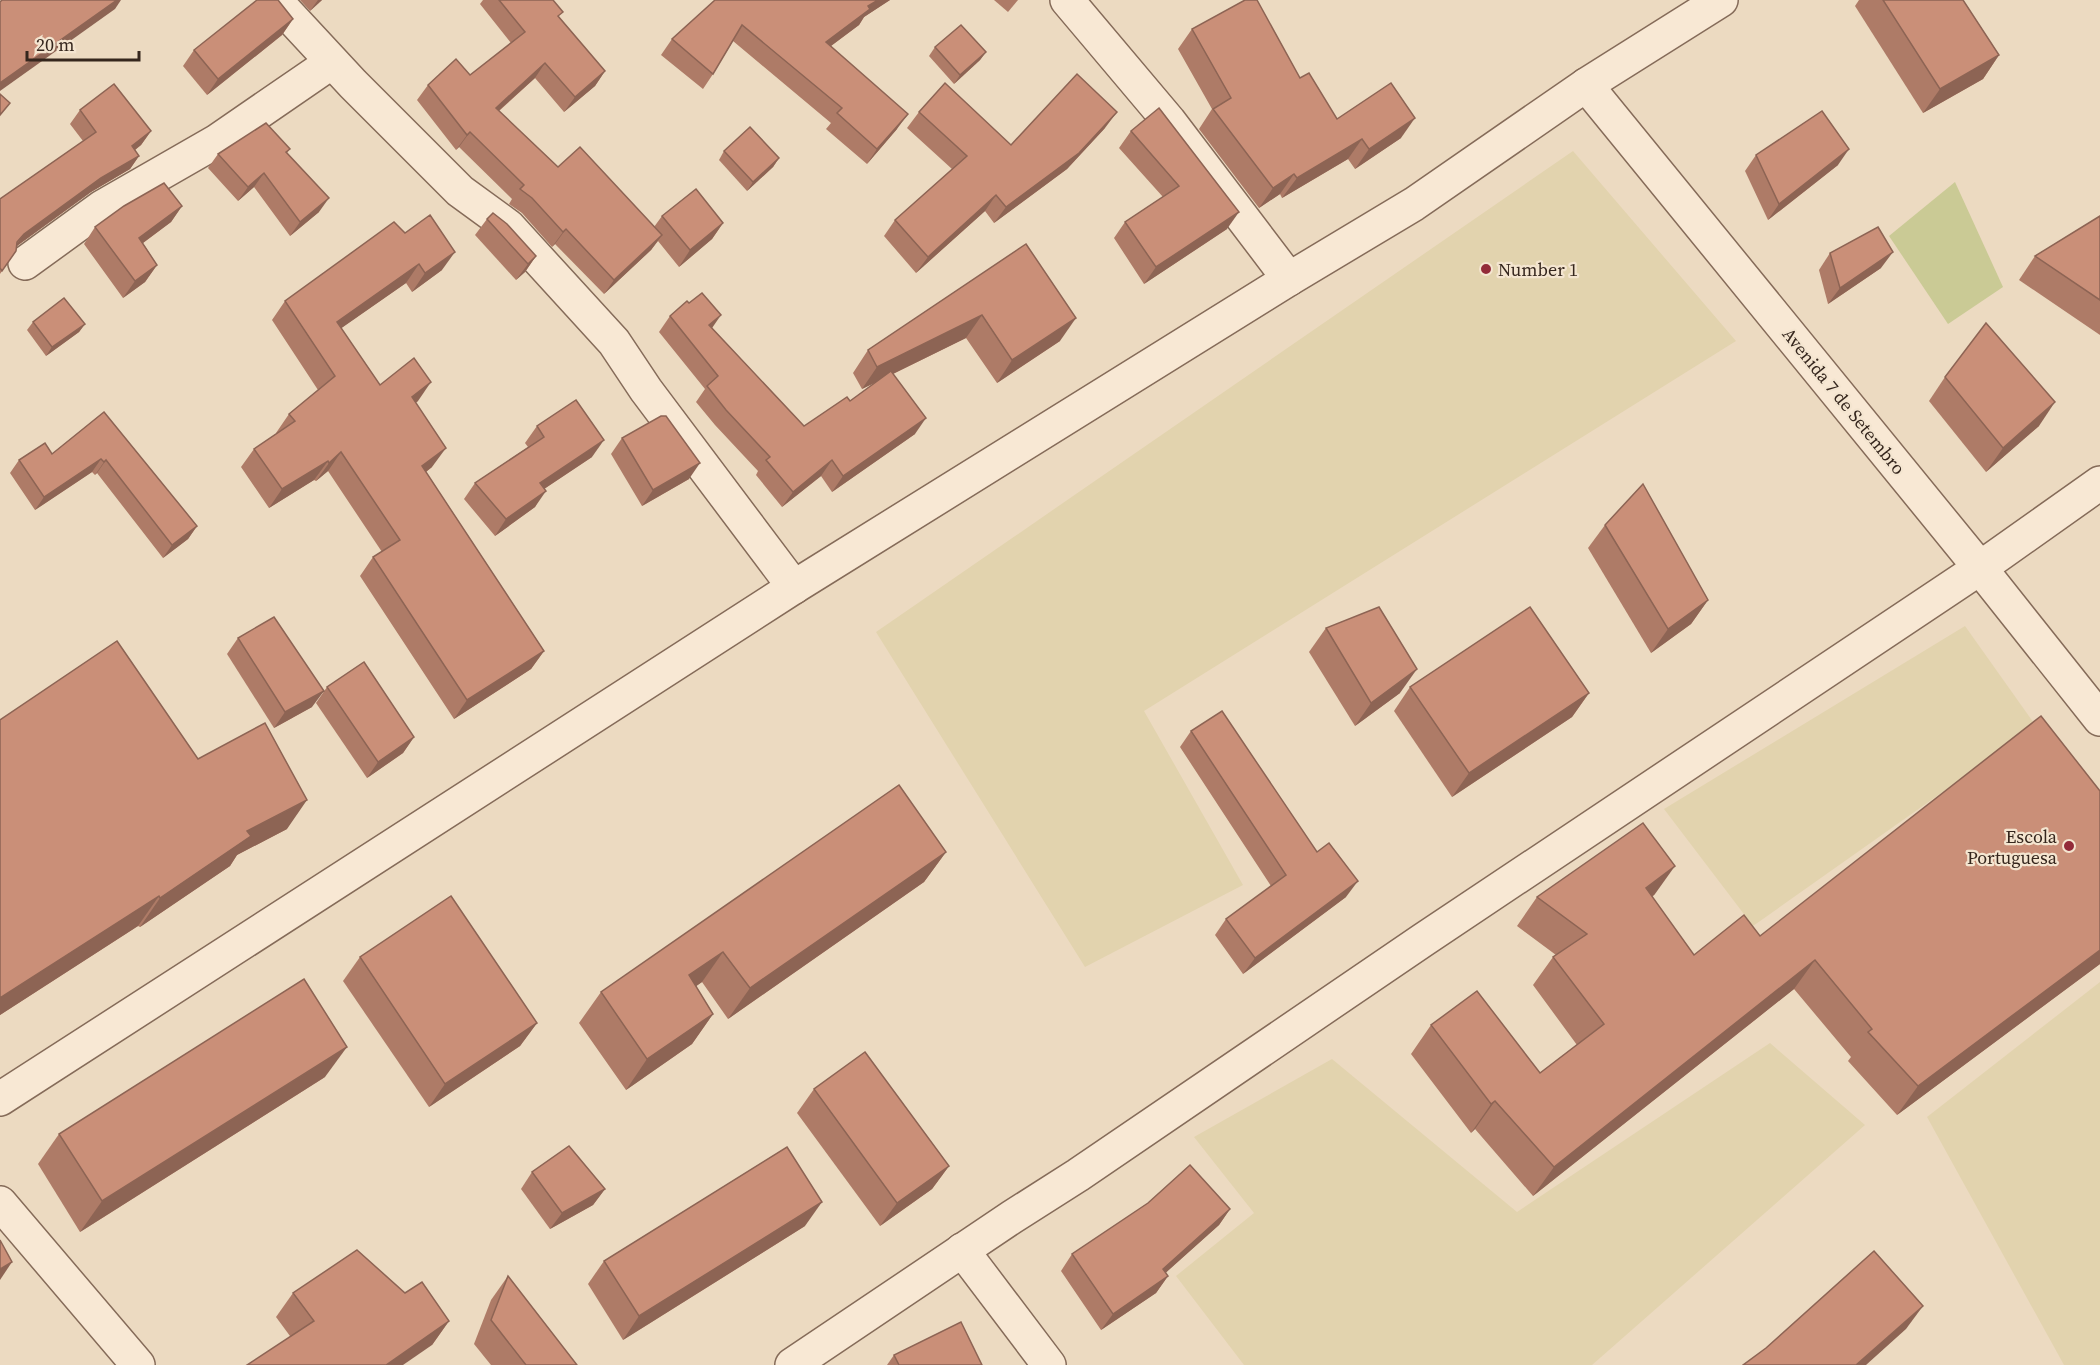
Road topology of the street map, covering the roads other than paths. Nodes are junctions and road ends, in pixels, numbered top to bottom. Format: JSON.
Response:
{"nodes":[{"id":1,"x":275,"y":0,"type":"edge"},
{"id":2,"x":1067,"y":0,"type":"edge"},
{"id":3,"x":1721,"y":0,"type":"edge"},
{"id":4,"x":332,"y":62,"type":"junction"},
{"id":5,"x":1586,"y":85,"type":"junction"},
{"id":6,"x":25,"y":263,"type":"dead end"},
{"id":7,"x":1289,"y":279,"type":"junction"},
{"id":8,"x":2100,"y":483,"type":"edge"},
{"id":9,"x":1980,"y":568,"type":"junction"},
{"id":10,"x":794,"y":587,"type":"junction"},
{"id":11,"x":2100,"y":719,"type":"edge"},
{"id":12,"x":0,"y":1099,"type":"edge"},
{"id":13,"x":0,"y":1203,"type":"edge"},
{"id":14,"x":962,"y":1250,"type":"junction"},
{"id":15,"x":138,"y":1365,"type":"edge"},
{"id":16,"x":792,"y":1365,"type":"edge"},
{"id":17,"x":1049,"y":1365,"type":"edge"}],
"edges":[{"from":1,"to":4,"type":"street"},
{"from":2,"to":7,"type":"street"},
{"from":3,"to":5,"type":"street"},
{"from":4,"to":6,"type":"street"},
{"from":4,"to":10,"type":"street"},
{"from":5,"to":7,"type":"street"},
{"from":5,"to":9,"type":"street","name":"Avenida 7 de Setembro"},
{"from":7,"to":10,"type":"street"},
{"from":8,"to":9,"type":"street"},
{"from":9,"to":11,"type":"street","name":"Avenida 7 de Setembro"},
{"from":9,"to":14,"type":"street"},
{"from":10,"to":12,"type":"street"},
{"from":13,"to":15,"type":"street"},
{"from":14,"to":16,"type":"street"},
{"from":14,"to":17,"type":"street"}]}
